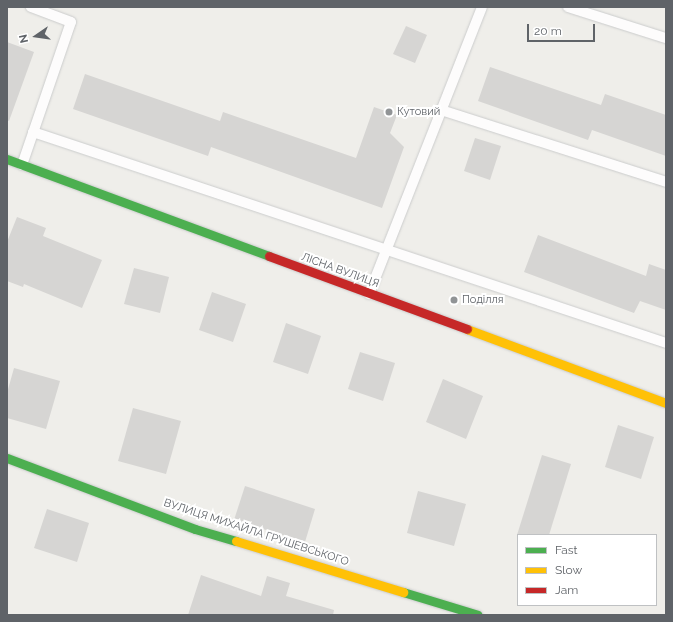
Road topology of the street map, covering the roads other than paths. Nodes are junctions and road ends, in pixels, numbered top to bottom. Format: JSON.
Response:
{"nodes":[{"id":1,"x":32,"y":7,"type":"edge"},
{"id":2,"x":482,"y":7,"type":"edge"},
{"id":3,"x":568,"y":7,"type":"edge"},
{"id":4,"x":666,"y":38,"type":"edge"},
{"id":5,"x":441,"y":110,"type":"junction"},
{"id":6,"x":33,"y":132,"type":"junction"},
{"id":7,"x":7,"y":159,"type":"edge"},
{"id":8,"x":22,"y":165,"type":"junction"},
{"id":9,"x":666,"y":182,"type":"edge"},
{"id":10,"x":388,"y":251,"type":"junction"},
{"id":11,"x":368,"y":294,"type":"junction"},
{"id":12,"x":666,"y":343,"type":"edge"},
{"id":13,"x":666,"y":403,"type":"edge"},
{"id":14,"x":7,"y":458,"type":"edge"},
{"id":15,"x":478,"y":615,"type":"edge"}],
"edges":[{"from":1,"to":6,"type":"lane"},
{"from":2,"to":5,"type":"lane"},
{"from":3,"to":4,"type":"lane"},
{"from":5,"to":9,"type":"lane"},
{"from":5,"to":10,"type":"lane"},
{"from":6,"to":8,"type":"lane"},
{"from":6,"to":10,"type":"lane"},
{"from":7,"to":8,"type":"street","name":"ЛІСНА ВУЛИЦЯ"},
{"from":8,"to":11,"type":"street","name":"ЛІСНА ВУЛИЦЯ"},
{"from":10,"to":11,"type":"lane"},
{"from":10,"to":12,"type":"lane"},
{"from":11,"to":13,"type":"street","name":"ЛІСНА ВУЛИЦЯ"},
{"from":14,"to":15,"type":"street","name":"ВУЛИЦЯ МИХАЙЛА ГРУШЕВСЬКОГО"}]}
